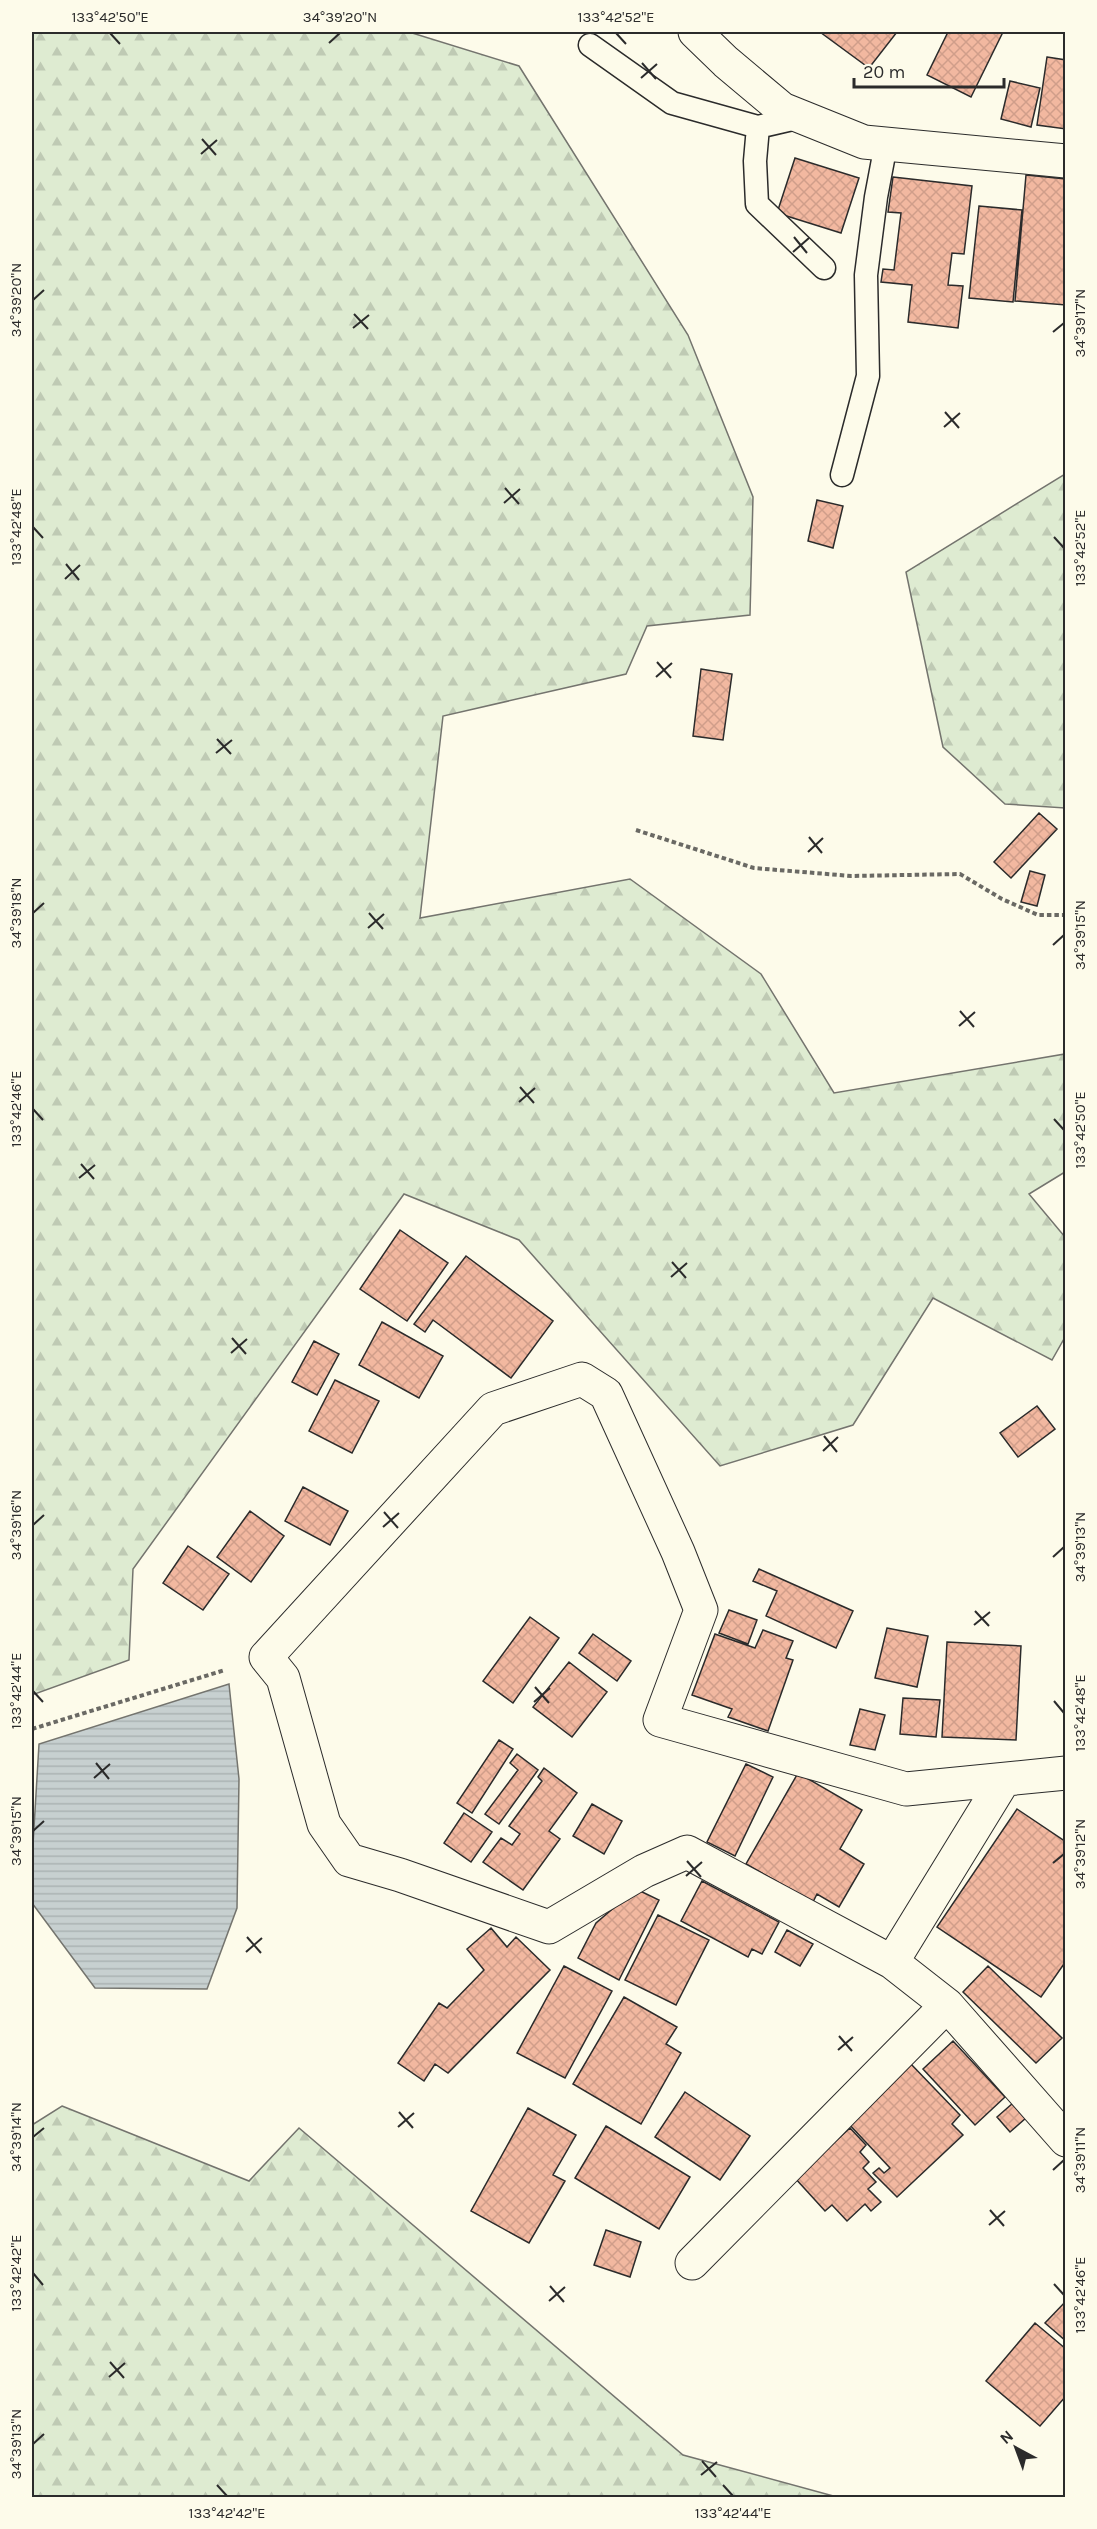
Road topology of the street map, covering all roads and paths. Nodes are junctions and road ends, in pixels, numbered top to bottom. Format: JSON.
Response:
{"nodes":[{"id":1,"x":695,"y":32,"type":"edge"},
{"id":2,"x":590,"y":45,"type":"dead end"},
{"id":3,"x":801,"y":117,"type":"junction"},
{"id":4,"x":758,"y":127,"type":"junction"},
{"id":5,"x":886,"y":144,"type":"junction"},
{"id":6,"x":1065,"y":161,"type":"edge"},
{"id":7,"x":824,"y":268,"type":"dead end"},
{"id":8,"x":842,"y":475,"type":"dead end"},
{"id":9,"x":636,"y":830,"type":"dead end"},
{"id":10,"x":1065,"y":915,"type":"edge"},
{"id":11,"x":266,"y":1657,"type":"junction"},
{"id":12,"x":32,"y":1729,"type":"edge"},
{"id":13,"x":1065,"y":1773,"type":"edge"},
{"id":14,"x":1003,"y":1781,"type":"junction"},
{"id":15,"x":892,"y":1962,"type":"junction"},
{"id":16,"x":947,"y":2005,"type":"junction"},
{"id":17,"x":1065,"y":2140,"type":"edge"},
{"id":18,"x":692,"y":2263,"type":"dead end"}],
"edges":[{"from":1,"to":3,"type":"street"},
{"from":2,"to":4,"type":"lane"},
{"from":3,"to":4,"type":"lane"},
{"from":3,"to":5,"type":"street"},
{"from":4,"to":7,"type":"lane"},
{"from":5,"to":6,"type":"street"},
{"from":5,"to":8,"type":"lane"},
{"from":9,"to":10,"type":"path"},
{"from":11,"to":12,"type":"path"},
{"from":11,"to":14,"type":"street"},
{"from":11,"to":15,"type":"street"},
{"from":13,"to":14,"type":"street"},
{"from":14,"to":15,"type":"street"},
{"from":15,"to":16,"type":"street"},
{"from":16,"to":17,"type":"street"},
{"from":16,"to":18,"type":"street"}]}
